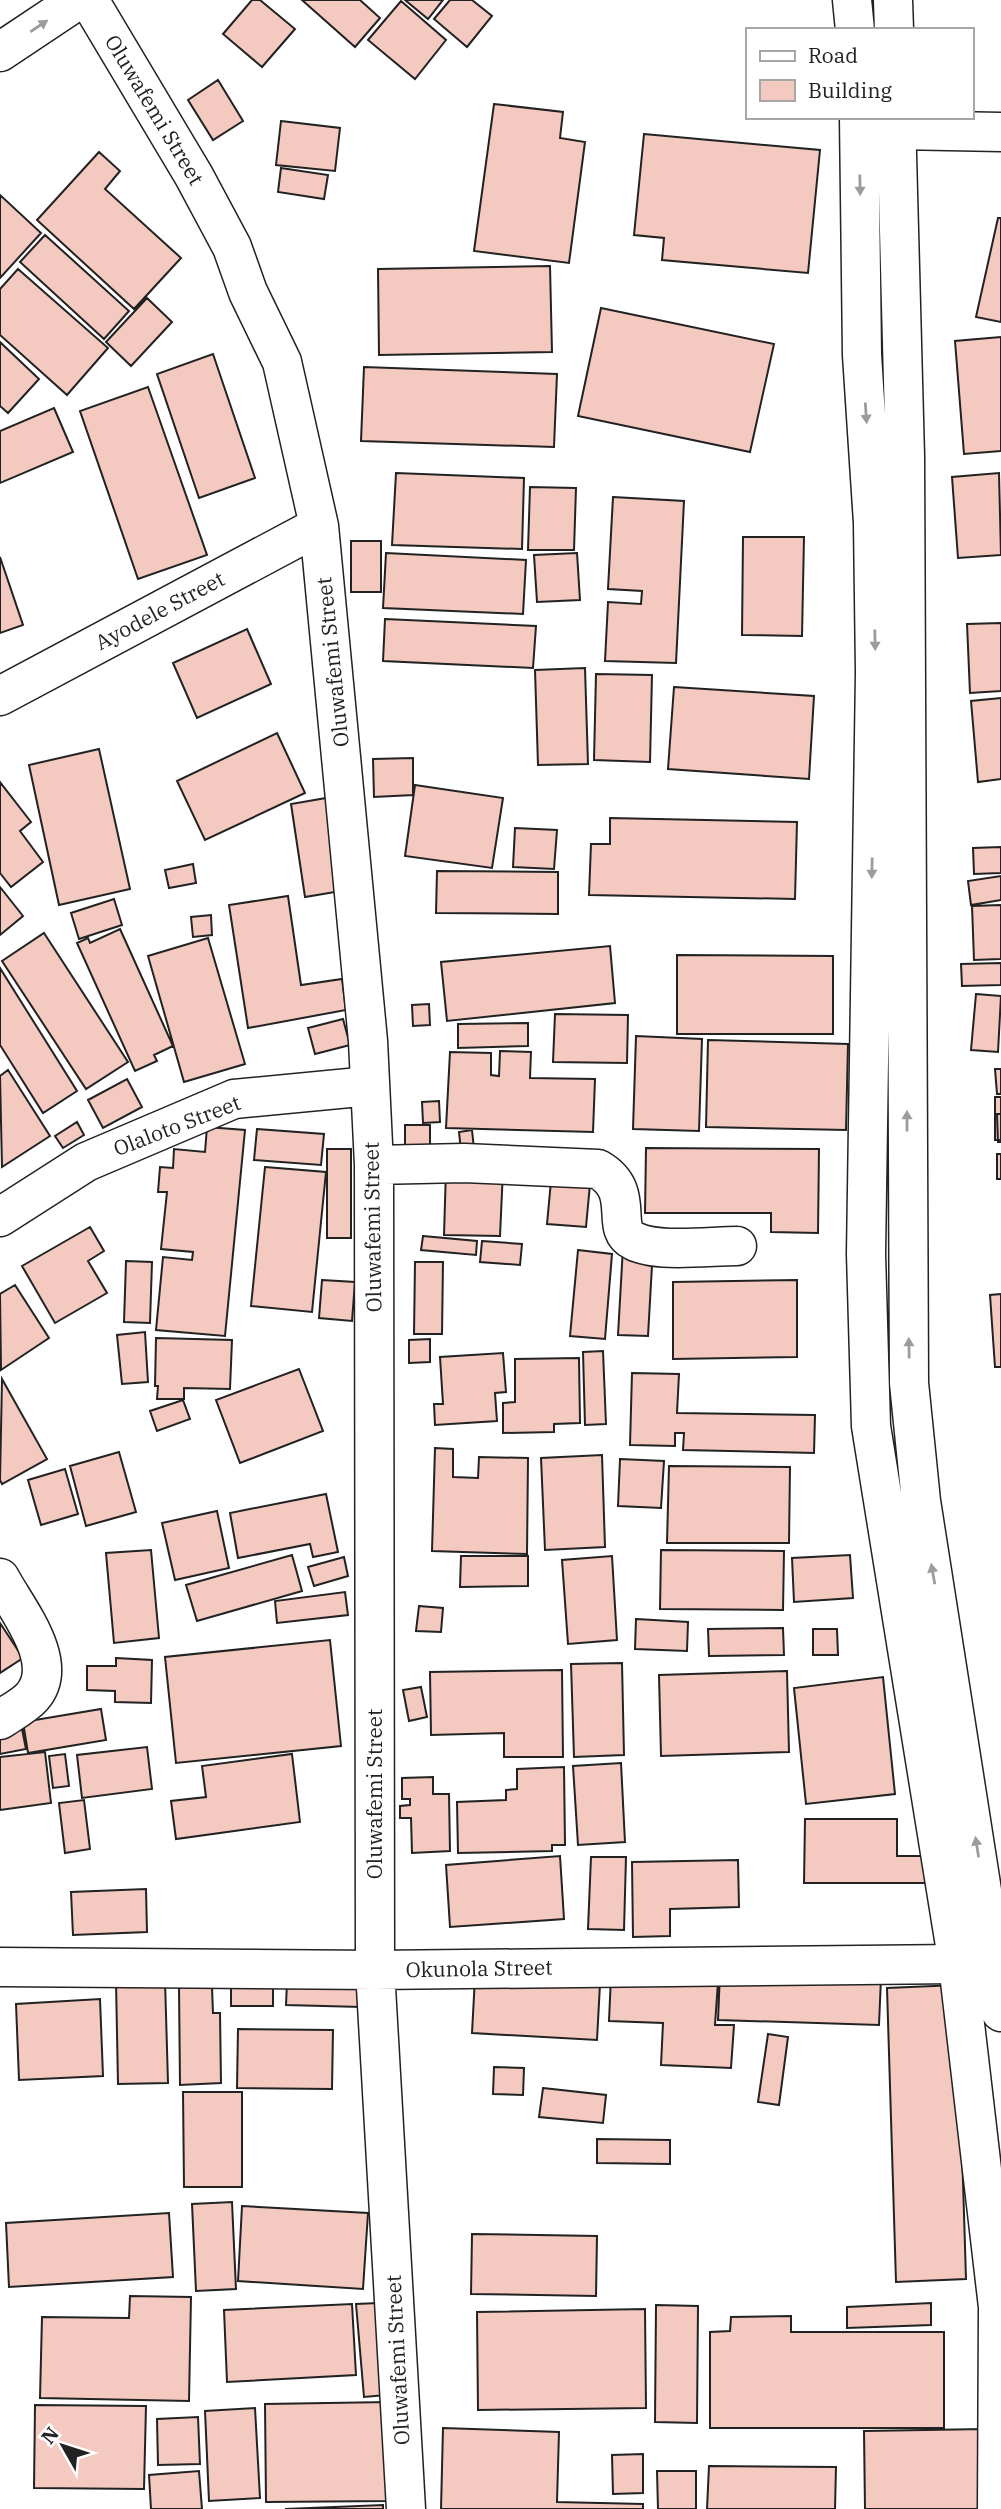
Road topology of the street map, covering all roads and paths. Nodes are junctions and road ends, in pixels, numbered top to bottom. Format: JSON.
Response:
{"nodes":[{"id":1,"x":78,"y":0,"type":"edge"},
{"id":2,"x":89,"y":0,"type":"edge"},
{"id":3,"x":0,"y":52,"type":"edge"},
{"id":4,"x":859,"y":119,"type":"edge"},
{"id":5,"x":896,"y":124,"type":"edge"},
{"id":6,"x":1001,"y":132,"type":"edge"},
{"id":7,"x":319,"y":526,"type":"junction"},
{"id":8,"x":0,"y":696,"type":"edge"},
{"id":9,"x":370,"y":1086,"type":"junction"},
{"id":10,"x":374,"y":1165,"type":"junction"},
{"id":11,"x":0,"y":1217,"type":"edge"},
{"id":12,"x":737,"y":1246,"type":"dead end"},
{"id":13,"x":0,"y":1578,"type":"edge"},
{"id":14,"x":942,"y":1623,"type":"junction"},
{"id":15,"x":902,"y":1629,"type":"junction"},
{"id":16,"x":0,"y":1720,"type":"edge"},
{"id":17,"x":993,"y":1903,"type":"edge"},
{"id":18,"x":958,"y":1964,"type":"junction"},
{"id":19,"x":0,"y":1967,"type":"edge"},
{"id":20,"x":375,"y":1970,"type":"junction"},
{"id":21,"x":1001,"y":2012,"type":"edge"},
{"id":22,"x":406,"y":2509,"type":"edge"},
{"id":23,"x":997,"y":2509,"type":"edge"}],
"edges":[{"from":3,"to":1,"type":"street","one_way":true},
{"from":2,"to":7,"type":"street","name":"Oluwafemi Street"},
{"from":4,"to":15,"type":"street","one_way":true},
{"from":5,"to":6,"type":"street"},
{"from":14,"to":5,"type":"street","one_way":true},
{"from":7,"to":8,"type":"street","name":"Ayodele Street"},
{"from":7,"to":9,"type":"street","name":"Oluwafemi Street"},
{"from":9,"to":10,"type":"street","name":"Oluwafemi Street"},
{"from":9,"to":11,"type":"street","name":"Olaloto Street"},
{"from":10,"to":12,"type":"street"},
{"from":10,"to":20,"type":"street","name":"Oluwafemi Street"},
{"from":13,"to":16,"type":"street"},
{"from":14,"to":15,"type":"street"},
{"from":17,"to":14,"type":"street","one_way":true},
{"from":15,"to":18,"type":"street"},
{"from":17,"to":21,"type":"street"},
{"from":18,"to":20,"type":"street","name":"Okunola Street"},
{"from":18,"to":23,"type":"street"},
{"from":19,"to":20,"type":"street","name":"Okunola Street"},
{"from":20,"to":22,"type":"street","name":"Oluwafemi Street"}]}
